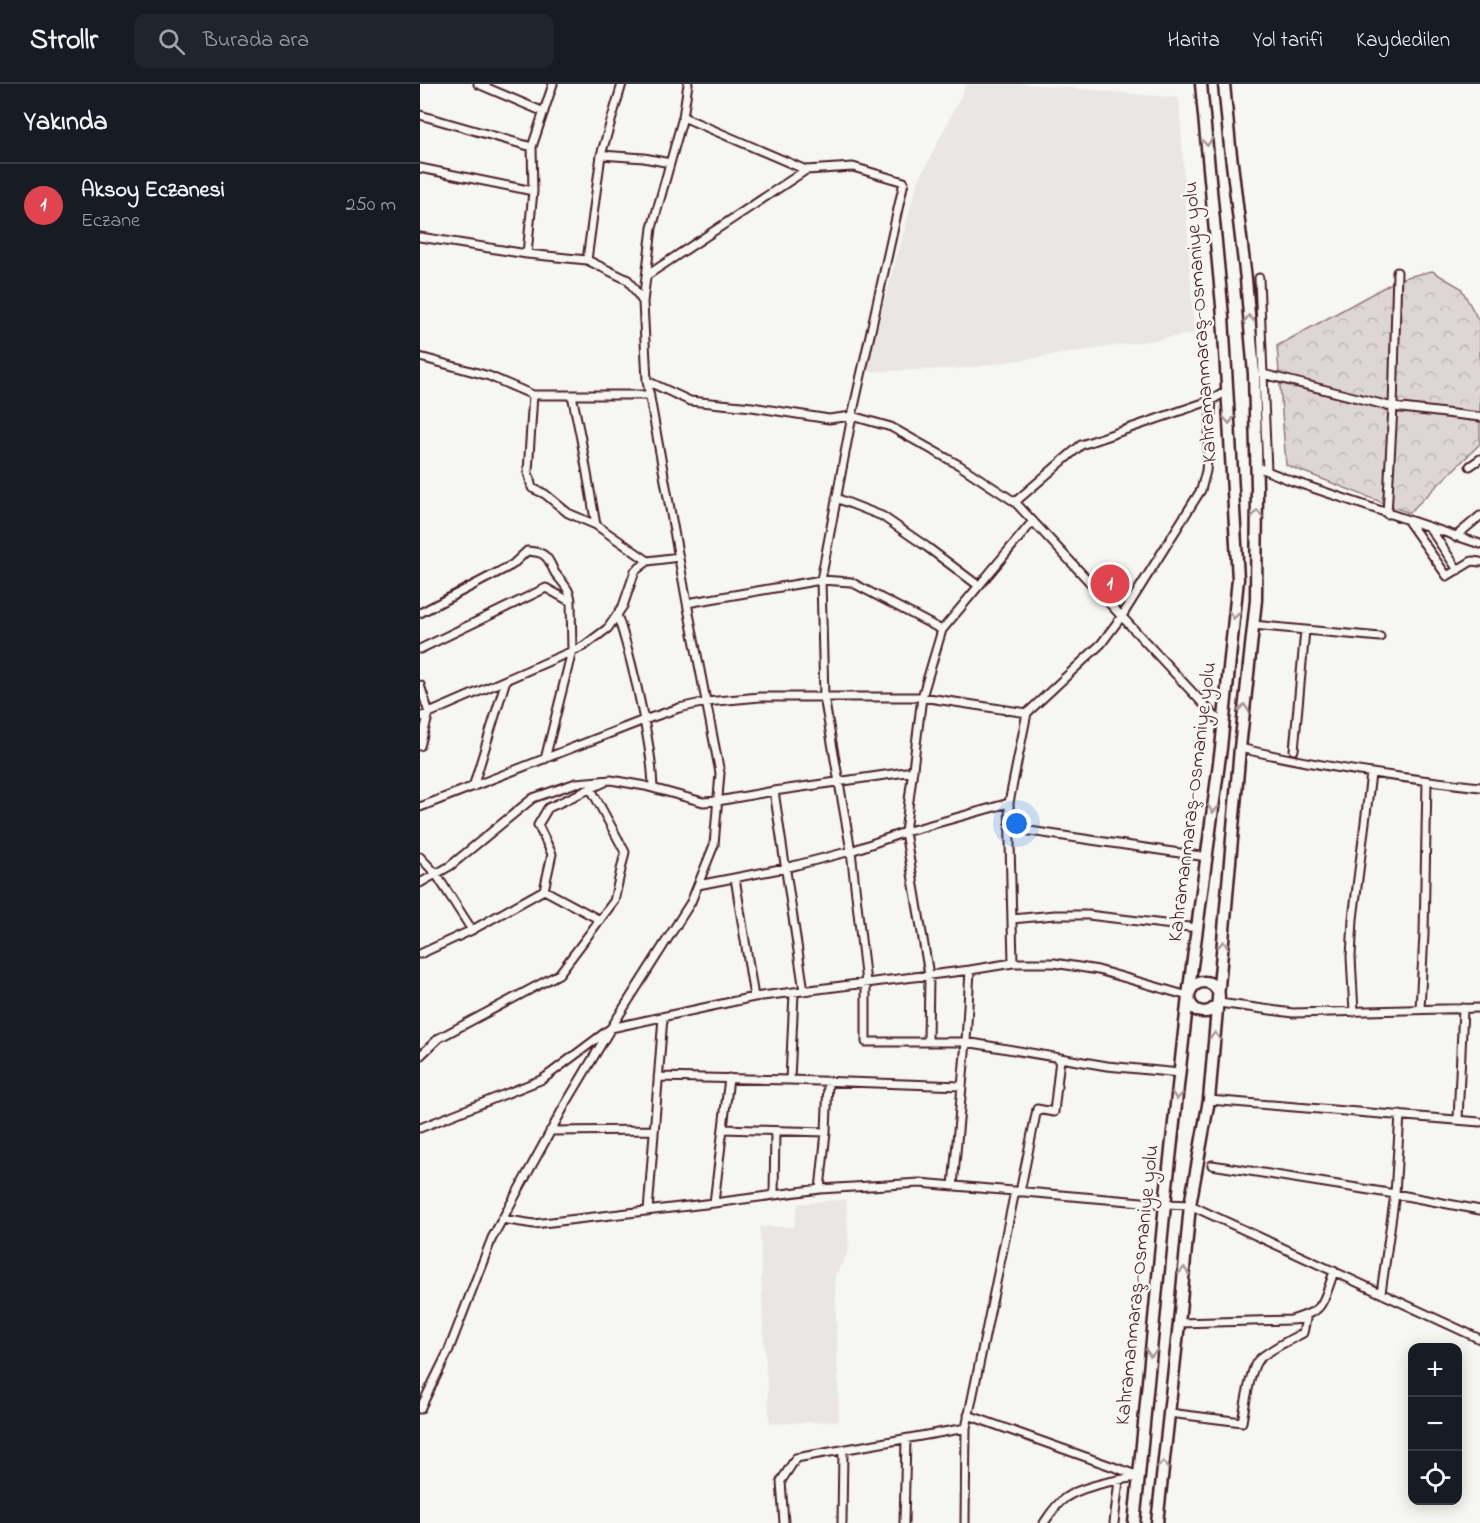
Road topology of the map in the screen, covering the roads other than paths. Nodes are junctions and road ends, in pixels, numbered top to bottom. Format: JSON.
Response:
{"nodes":[{"id":1,"x":478,"y":84,"type":"edge"},
{"id":2,"x":554,"y":84,"type":"edge"},
{"id":3,"x":622,"y":84,"type":"edge"},
{"id":4,"x":688,"y":84,"type":"edge"},
{"id":5,"x":1201,"y":84,"type":"edge"},
{"id":6,"x":1224,"y":84,"type":"edge"},
{"id":7,"x":544,"y":112,"type":"junction"},
{"id":8,"x":420,"y":115,"type":"edge"},
{"id":9,"x":683,"y":117,"type":"junction"},
{"id":10,"x":532,"y":147,"type":"junction"},
{"id":11,"x":601,"y":155,"type":"junction"},
{"id":12,"x":670,"y":163,"type":"junction"},
{"id":13,"x":420,"y":168,"type":"edge"},
{"id":14,"x":806,"y":170,"type":"junction"},
{"id":15,"x":533,"y":191,"type":"junction"},
{"id":16,"x":421,"y":238,"type":"edge"},
{"id":17,"x":527,"y":254,"type":"junction"},
{"id":18,"x":587,"y":260,"type":"junction"},
{"id":19,"x":1397,"y":272,"type":"dead end"},
{"id":20,"x":646,"y":276,"type":"junction"},
{"id":21,"x":1259,"y":278,"type":"dead end"},
{"id":22,"x":643,"y":302,"type":"junction"},
{"id":23,"x":420,"y":357,"type":"edge"},
{"id":24,"x":1263,"y":374,"type":"junction"},
{"id":25,"x":647,"y":381,"type":"junction"},
{"id":26,"x":1227,"y":390,"type":"junction"},
{"id":27,"x":533,"y":395,"type":"junction"},
{"id":28,"x":572,"y":395,"type":"junction"},
{"id":29,"x":650,"y":395,"type":"junction"},
{"id":30,"x":1212,"y":400,"type":"junction"},
{"id":31,"x":1393,"y":407,"type":"junction"},
{"id":32,"x":852,"y":416,"type":"junction"},
{"id":33,"x":1480,"y":417,"type":"edge"},
{"id":34,"x":1480,"y":459,"type":"edge"},
{"id":35,"x":1470,"y":466,"type":"dead end"},
{"id":36,"x":1262,"y":469,"type":"junction"},
{"id":37,"x":836,"y":498,"type":"junction"},
{"id":38,"x":1015,"y":501,"type":"junction"},
{"id":39,"x":1387,"y":513,"type":"junction"},
{"id":40,"x":1480,"y":516,"type":"edge"},
{"id":41,"x":1033,"y":521,"type":"junction"},
{"id":42,"x":1408,"y":521,"type":"junction"},
{"id":43,"x":596,"y":525,"type":"junction"},
{"id":44,"x":1429,"y":527,"type":"junction"},
{"id":45,"x":1455,"y":537,"type":"junction"},
{"id":46,"x":1480,"y":544,"type":"edge"},
{"id":47,"x":679,"y":557,"type":"junction"},
{"id":48,"x":648,"y":561,"type":"junction"},
{"id":49,"x":1480,"y":562,"type":"edge"},
{"id":50,"x":1458,"y":570,"type":"junction"},
{"id":51,"x":821,"y":580,"type":"junction"},
{"id":52,"x":979,"y":586,"type":"junction"},
{"id":53,"x":571,"y":602,"type":"junction"},
{"id":54,"x":687,"y":603,"type":"junction"},
{"id":55,"x":420,"y":613,"type":"edge"},
{"id":56,"x":617,"y":615,"type":"junction"},
{"id":57,"x":1122,"y":616,"type":"junction"},
{"id":58,"x":1253,"y":625,"type":"junction"},
{"id":59,"x":942,"y":630,"type":"junction"},
{"id":60,"x":1305,"y":630,"type":"junction"},
{"id":61,"x":1380,"y":637,"type":"dead end"},
{"id":62,"x":420,"y":649,"type":"edge"},
{"id":63,"x":572,"y":651,"type":"junction"},
{"id":64,"x":506,"y":680,"type":"junction"},
{"id":65,"x":420,"y":685,"type":"edge"},
{"id":66,"x":824,"y":697,"type":"junction"},
{"id":67,"x":922,"y":698,"type":"junction"},
{"id":68,"x":706,"y":702,"type":"junction"},
{"id":69,"x":429,"y":713,"type":"junction"},
{"id":70,"x":1028,"y":713,"type":"junction"},
{"id":71,"x":420,"y":717,"type":"edge"},
{"id":72,"x":644,"y":720,"type":"junction"},
{"id":73,"x":1222,"y":724,"type":"junction"},
{"id":74,"x":420,"y":746,"type":"edge"},
{"id":75,"x":1240,"y":748,"type":"junction"},
{"id":76,"x":1294,"y":750,"type":"dead end"},
{"id":77,"x":545,"y":759,"type":"junction"},
{"id":78,"x":913,"y":771,"type":"junction"},
{"id":79,"x":1371,"y":774,"type":"junction"},
{"id":80,"x":611,"y":780,"type":"junction"},
{"id":81,"x":1427,"y":781,"type":"junction"},
{"id":82,"x":839,"y":782,"type":"junction"},
{"id":83,"x":473,"y":787,"type":"junction"},
{"id":84,"x":1480,"y":787,"type":"edge"},
{"id":85,"x":653,"y":788,"type":"junction"},
{"id":86,"x":591,"y":789,"type":"junction"},
{"id":87,"x":774,"y":791,"type":"junction"},
{"id":88,"x":718,"y":801,"type":"junction"},
{"id":89,"x":1009,"y":803,"type":"junction"},
{"id":90,"x":420,"y":807,"type":"edge"},
{"id":91,"x":1009,"y":828,"type":"junction"},
{"id":92,"x":905,"y":832,"type":"junction"},
{"id":93,"x":850,"y":852,"type":"junction"},
{"id":94,"x":420,"y":857,"type":"edge"},
{"id":95,"x":1207,"y":857,"type":"junction"},
{"id":96,"x":785,"y":868,"type":"junction"},
{"id":97,"x":436,"y":874,"type":"junction"},
{"id":98,"x":735,"y":878,"type":"junction"},
{"id":99,"x":420,"y":883,"type":"edge"},
{"id":100,"x":698,"y":885,"type":"junction"},
{"id":101,"x":544,"y":890,"type":"junction"},
{"id":102,"x":1012,"y":919,"type":"junction"},
{"id":103,"x":600,"y":920,"type":"junction"},
{"id":104,"x":1198,"y":928,"type":"junction"},
{"id":105,"x":472,"y":930,"type":"junction"},
{"id":106,"x":420,"y":954,"type":"edge"},
{"id":107,"x":1013,"y":963,"type":"junction"},
{"id":108,"x":970,"y":970,"type":"junction"},
{"id":109,"x":929,"y":975,"type":"junction"},
{"id":110,"x":866,"y":983,"type":"junction"},
{"id":111,"x":804,"y":992,"type":"junction"},
{"id":112,"x":794,"y":993,"type":"junction"},
{"id":113,"x":1189,"y":994,"type":"junction"},
{"id":114,"x":754,"y":997,"type":"junction"},
{"id":115,"x":1219,"y":1000,"type":"junction"},
{"id":116,"x":1464,"y":1008,"type":"junction"},
{"id":117,"x":1480,"y":1008,"type":"edge"},
{"id":118,"x":1420,"y":1010,"type":"junction"},
{"id":119,"x":1354,"y":1012,"type":"junction"},
{"id":120,"x":663,"y":1017,"type":"junction"},
{"id":121,"x":611,"y":1028,"type":"junction"},
{"id":122,"x":928,"y":1042,"type":"junction"},
{"id":123,"x":966,"y":1042,"type":"junction"},
{"id":124,"x":420,"y":1056,"type":"edge"},
{"id":125,"x":1060,"y":1059,"type":"junction"},
{"id":126,"x":1180,"y":1073,"type":"junction"},
{"id":127,"x":658,"y":1077,"type":"junction"},
{"id":128,"x":729,"y":1078,"type":"junction"},
{"id":129,"x":790,"y":1080,"type":"junction"},
{"id":130,"x":828,"y":1082,"type":"junction"},
{"id":131,"x":962,"y":1086,"type":"junction"},
{"id":132,"x":1209,"y":1100,"type":"junction"},
{"id":133,"x":1400,"y":1115,"type":"junction"},
{"id":134,"x":420,"y":1118,"type":"edge"},
{"id":135,"x":1458,"y":1120,"type":"junction"},
{"id":136,"x":1480,"y":1122,"type":"edge"},
{"id":137,"x":422,"y":1127,"type":"edge"},
{"id":138,"x":723,"y":1129,"type":"junction"},
{"id":139,"x":654,"y":1130,"type":"junction"},
{"id":140,"x":550,"y":1131,"type":"junction"},
{"id":141,"x":775,"y":1131,"type":"junction"},
{"id":142,"x":826,"y":1132,"type":"junction"},
{"id":143,"x":1212,"y":1165,"type":"dead end"},
{"id":144,"x":953,"y":1186,"type":"junction"},
{"id":145,"x":820,"y":1189,"type":"junction"},
{"id":146,"x":1018,"y":1191,"type":"junction"},
{"id":147,"x":1395,"y":1194,"type":"junction"},
{"id":148,"x":774,"y":1196,"type":"junction"},
{"id":149,"x":714,"y":1203,"type":"junction"},
{"id":150,"x":1165,"y":1204,"type":"junction"},
{"id":151,"x":1190,"y":1205,"type":"junction"},
{"id":152,"x":1480,"y":1210,"type":"edge"},
{"id":153,"x":648,"y":1211,"type":"junction"},
{"id":154,"x":502,"y":1219,"type":"junction"},
{"id":155,"x":1334,"y":1271,"type":"junction"},
{"id":156,"x":1381,"y":1293,"type":"junction"},
{"id":157,"x":1291,"y":1320,"type":"junction"},
{"id":158,"x":1179,"y":1323,"type":"junction"},
{"id":159,"x":1480,"y":1339,"type":"edge"},
{"id":160,"x":420,"y":1409,"type":"edge"},
{"id":161,"x":1169,"y":1413,"type":"junction"},
{"id":162,"x":968,"y":1415,"type":"junction"},
{"id":163,"x":966,"y":1428,"type":"junction"},
{"id":164,"x":906,"y":1439,"type":"junction"},
{"id":165,"x":843,"y":1450,"type":"junction"},
{"id":166,"x":1139,"y":1476,"type":"junction"},
{"id":167,"x":1119,"y":1480,"type":"junction"},
{"id":168,"x":784,"y":1523,"type":"edge"},
{"id":169,"x":842,"y":1523,"type":"edge"},
{"id":170,"x":904,"y":1523,"type":"edge"},
{"id":171,"x":965,"y":1523,"type":"edge"},
{"id":172,"x":1044,"y":1523,"type":"edge"},
{"id":173,"x":1114,"y":1523,"type":"edge"},
{"id":174,"x":1134,"y":1523,"type":"edge"},
{"id":175,"x":1157,"y":1523,"type":"edge"}],
"edges":[{"from":1,"to":7,"type":"street"},
{"from":2,"to":7,"type":"street"},
{"from":3,"to":11,"type":"street"},
{"from":4,"to":9,"type":"street"},
{"from":5,"to":26,"type":"highway","name":"Kahramanmaraş-Osmaniye yolu","one_way":true},
{"from":36,"to":6,"type":"highway","name":"Kahramanmaraş-Osmaniye yolu","one_way":true},
{"from":7,"to":10,"type":"street"},
{"from":8,"to":10,"type":"street"},
{"from":9,"to":12,"type":"street"},
{"from":9,"to":14,"type":"street"},
{"from":10,"to":15,"type":"street"},
{"from":11,"to":12,"type":"street"},
{"from":11,"to":18,"type":"street"},
{"from":12,"to":20,"type":"street"},
{"from":13,"to":15,"type":"street"},
{"from":14,"to":20,"type":"street"},
{"from":14,"to":32,"type":"street"},
{"from":15,"to":17,"type":"street"},
{"from":16,"to":17,"type":"street"},
{"from":17,"to":18,"type":"street"},
{"from":18,"to":22,"type":"street"},
{"from":19,"to":31,"type":"street"},
{"from":20,"to":22,"type":"street"},
{"from":21,"to":24,"type":"street"},
{"from":22,"to":25,"type":"street"},
{"from":23,"to":27,"type":"street"},
{"from":24,"to":31,"type":"street"},
{"from":24,"to":36,"type":"street"},
{"from":25,"to":29,"type":"street"},
{"from":25,"to":32,"type":"street"},
{"from":26,"to":30,"type":"street"},
{"from":26,"to":73,"type":"highway","name":"Kahramanmaraş-Osmaniye yolu","one_way":true},
{"from":27,"to":28,"type":"street"},
{"from":27,"to":43,"type":"street"},
{"from":28,"to":29,"type":"street"},
{"from":28,"to":43,"type":"street"},
{"from":29,"to":47,"type":"street"},
{"from":30,"to":38,"type":"street"},
{"from":30,"to":57,"type":"street"},
{"from":31,"to":33,"type":"street"},
{"from":31,"to":39,"type":"street"},
{"from":32,"to":37,"type":"street"},
{"from":32,"to":38,"type":"street"},
{"from":34,"to":35,"type":"street"},
{"from":36,"to":39,"type":"street"},
{"from":58,"to":36,"type":"highway","name":"Kahramanmaraş-Osmaniye yolu","one_way":true},
{"from":37,"to":51,"type":"street"},
{"from":37,"to":52,"type":"street"},
{"from":38,"to":41,"type":"street"},
{"from":39,"to":42,"type":"street"},
{"from":40,"to":45,"type":"street"},
{"from":41,"to":52,"type":"street"},
{"from":41,"to":57,"type":"street"},
{"from":42,"to":44,"type":"street"},
{"from":42,"to":50,"type":"street"},
{"from":43,"to":48,"type":"street"},
{"from":44,"to":45,"type":"street"},
{"from":44,"to":50,"type":"street"},
{"from":45,"to":46,"type":"street"},
{"from":47,"to":48,"type":"street"},
{"from":47,"to":54,"type":"street"},
{"from":48,"to":56,"type":"street"},
{"from":49,"to":50,"type":"street"},
{"from":51,"to":54,"type":"street"},
{"from":51,"to":59,"type":"street"},
{"from":51,"to":66,"type":"street"},
{"from":52,"to":59,"type":"street"},
{"from":53,"to":55,"type":"street"},
{"from":53,"to":62,"type":"street"},
{"from":53,"to":63,"type":"street"},
{"from":54,"to":68,"type":"street"},
{"from":56,"to":63,"type":"street"},
{"from":56,"to":72,"type":"street"},
{"from":57,"to":70,"type":"street"},
{"from":57,"to":73,"type":"street"},
{"from":58,"to":60,"type":"street"},
{"from":75,"to":58,"type":"highway","name":"Kahramanmaraş-Osmaniye yolu","one_way":true},
{"from":59,"to":67,"type":"street"},
{"from":60,"to":61,"type":"street"},
{"from":60,"to":76,"type":"street"},
{"from":63,"to":64,"type":"street"},
{"from":63,"to":77,"type":"street"},
{"from":64,"to":69,"type":"street"},
{"from":64,"to":83,"type":"street"},
{"from":65,"to":69,"type":"street"},
{"from":66,"to":67,"type":"street"},
{"from":66,"to":68,"type":"street"},
{"from":66,"to":82,"type":"street"},
{"from":67,"to":70,"type":"street"},
{"from":67,"to":78,"type":"street"},
{"from":68,"to":72,"type":"street"},
{"from":68,"to":88,"type":"street"},
{"from":69,"to":71,"type":"street"},
{"from":69,"to":74,"type":"street"},
{"from":70,"to":89,"type":"street"},
{"from":72,"to":77,"type":"street"},
{"from":72,"to":85,"type":"street"},
{"from":73,"to":95,"type":"highway","name":"Kahramanmaraş-Osmaniye yolu","one_way":true},
{"from":75,"to":79,"type":"street"},
{"from":115,"to":75,"type":"highway","name":"Kahramanmaraş-Osmaniye yolu","one_way":true},
{"from":77,"to":83,"type":"street"},
{"from":78,"to":82,"type":"street"},
{"from":78,"to":92,"type":"street"},
{"from":79,"to":81,"type":"street"},
{"from":79,"to":119,"type":"street"},
{"from":80,"to":85,"type":"street"},
{"from":80,"to":86,"type":"street"},
{"from":80,"to":97,"type":"street"},
{"from":81,"to":84,"type":"street"},
{"from":81,"to":118,"type":"street"},
{"from":82,"to":87,"type":"street"},
{"from":82,"to":93,"type":"street"},
{"from":83,"to":90,"type":"street"},
{"from":85,"to":88,"type":"street"},
{"from":86,"to":101,"type":"street"},
{"from":86,"to":103,"type":"street"},
{"from":87,"to":88,"type":"street"},
{"from":87,"to":96,"type":"street"},
{"from":88,"to":100,"type":"street"},
{"from":89,"to":91,"type":"street"},
{"from":89,"to":92,"type":"street"},
{"from":91,"to":95,"type":"street"},
{"from":91,"to":102,"type":"street"},
{"from":92,"to":93,"type":"street"},
{"from":92,"to":109,"type":"street"},
{"from":93,"to":96,"type":"street"},
{"from":93,"to":110,"type":"street"},
{"from":94,"to":97,"type":"street"},
{"from":95,"to":104,"type":"highway","name":"Kahramanmaraş-Osmaniye yolu"},
{"from":96,"to":98,"type":"street"},
{"from":96,"to":111,"type":"street"},
{"from":97,"to":99,"type":"street"},
{"from":97,"to":105,"type":"street"},
{"from":98,"to":100,"type":"street"},
{"from":98,"to":114,"type":"street"},
{"from":100,"to":121,"type":"street"},
{"from":101,"to":103,"type":"street"},
{"from":101,"to":105,"type":"street"},
{"from":102,"to":104,"type":"street"},
{"from":102,"to":107,"type":"street"},
{"from":103,"to":124,"type":"street"},
{"from":104,"to":113,"type":"highway","name":"Kahramanmaraş-Osmaniye yolu"},
{"from":105,"to":106,"type":"street"},
{"from":107,"to":108,"type":"street"},
{"from":107,"to":113,"type":"street"},
{"from":108,"to":109,"type":"street"},
{"from":108,"to":123,"type":"street"},
{"from":109,"to":110,"type":"street"},
{"from":109,"to":122,"type":"street"},
{"from":110,"to":111,"type":"street"},
{"from":110,"to":122,"type":"street"},
{"from":111,"to":112,"type":"street"},
{"from":112,"to":114,"type":"street"},
{"from":112,"to":129,"type":"street"},
{"from":113,"to":115,"type":"highway"},
{"from":113,"to":115,"type":"highway"},
{"from":113,"to":126,"type":"highway","name":"Kahramanmaraş-Osmaniye yolu"},
{"from":114,"to":120,"type":"street"},
{"from":115,"to":119,"type":"street"},
{"from":132,"to":115,"type":"highway","name":"Kahramanmaraş-Osmaniye yolu","one_way":true},
{"from":116,"to":117,"type":"street"},
{"from":116,"to":118,"type":"street"},
{"from":116,"to":135,"type":"street"},
{"from":118,"to":119,"type":"street"},
{"from":120,"to":121,"type":"street"},
{"from":120,"to":127,"type":"street"},
{"from":121,"to":137,"type":"street"},
{"from":121,"to":140,"type":"street"},
{"from":122,"to":123,"type":"street"},
{"from":123,"to":125,"type":"street"},
{"from":123,"to":131,"type":"street"},
{"from":125,"to":126,"type":"street"},
{"from":125,"to":146,"type":"street"},
{"from":126,"to":150,"type":"highway","name":"Kahramanmaraş-Osmaniye yolu","one_way":true},
{"from":127,"to":128,"type":"street"},
{"from":127,"to":139,"type":"street"},
{"from":128,"to":129,"type":"street"},
{"from":128,"to":138,"type":"street"},
{"from":129,"to":130,"type":"street"},
{"from":130,"to":131,"type":"street"},
{"from":130,"to":142,"type":"street"},
{"from":131,"to":144,"type":"street"},
{"from":132,"to":133,"type":"street"},
{"from":132,"to":151,"type":"highway","name":"Kahramanmaraş-Osmaniye yolu"},
{"from":133,"to":135,"type":"street"},
{"from":133,"to":147,"type":"street"},
{"from":134,"to":137,"type":"street"},
{"from":135,"to":136,"type":"street"},
{"from":138,"to":141,"type":"street"},
{"from":138,"to":149,"type":"street"},
{"from":139,"to":140,"type":"street"},
{"from":139,"to":153,"type":"street"},
{"from":140,"to":154,"type":"street"},
{"from":141,"to":142,"type":"street"},
{"from":141,"to":148,"type":"street"},
{"from":142,"to":145,"type":"street"},
{"from":143,"to":147,"type":"street"},
{"from":144,"to":145,"type":"street"},
{"from":144,"to":146,"type":"street"},
{"from":145,"to":148,"type":"street"},
{"from":146,"to":150,"type":"street"},
{"from":146,"to":162,"type":"street"},
{"from":147,"to":152,"type":"street"},
{"from":147,"to":156,"type":"street"},
{"from":148,"to":149,"type":"street"},
{"from":149,"to":153,"type":"street"},
{"from":150,"to":151,"type":"street"},
{"from":150,"to":166,"type":"highway","name":"Kahramanmaraş-Osmaniye yolu","one_way":true},
{"from":151,"to":155,"type":"street"},
{"from":158,"to":151,"type":"highway","name":"Kahramanmaraş-Osmaniye yolu","one_way":true},
{"from":153,"to":154,"type":"street"},
{"from":154,"to":160,"type":"street"},
{"from":155,"to":156,"type":"street"},
{"from":155,"to":157,"type":"street"},
{"from":156,"to":159,"type":"street"},
{"from":157,"to":158,"type":"street"},
{"from":157,"to":161,"type":"street"},
{"from":158,"to":161,"type":"highway","name":"Kahramanmaraş-Osmaniye yolu"},
{"from":175,"to":161,"type":"highway","name":"Kahramanmaraş-Osmaniye yolu","one_way":true},
{"from":162,"to":163,"type":"street"},
{"from":162,"to":166,"type":"street"},
{"from":163,"to":164,"type":"street"},
{"from":163,"to":171,"type":"street"},
{"from":164,"to":165,"type":"street"},
{"from":164,"to":170,"type":"street"},
{"from":165,"to":168,"type":"street"},
{"from":165,"to":169,"type":"street"},
{"from":166,"to":167,"type":"street"},
{"from":166,"to":174,"type":"highway","name":"Kahramanmaraş-Osmaniye yolu"},
{"from":167,"to":172,"type":"street"},
{"from":167,"to":173,"type":"street"}]}
